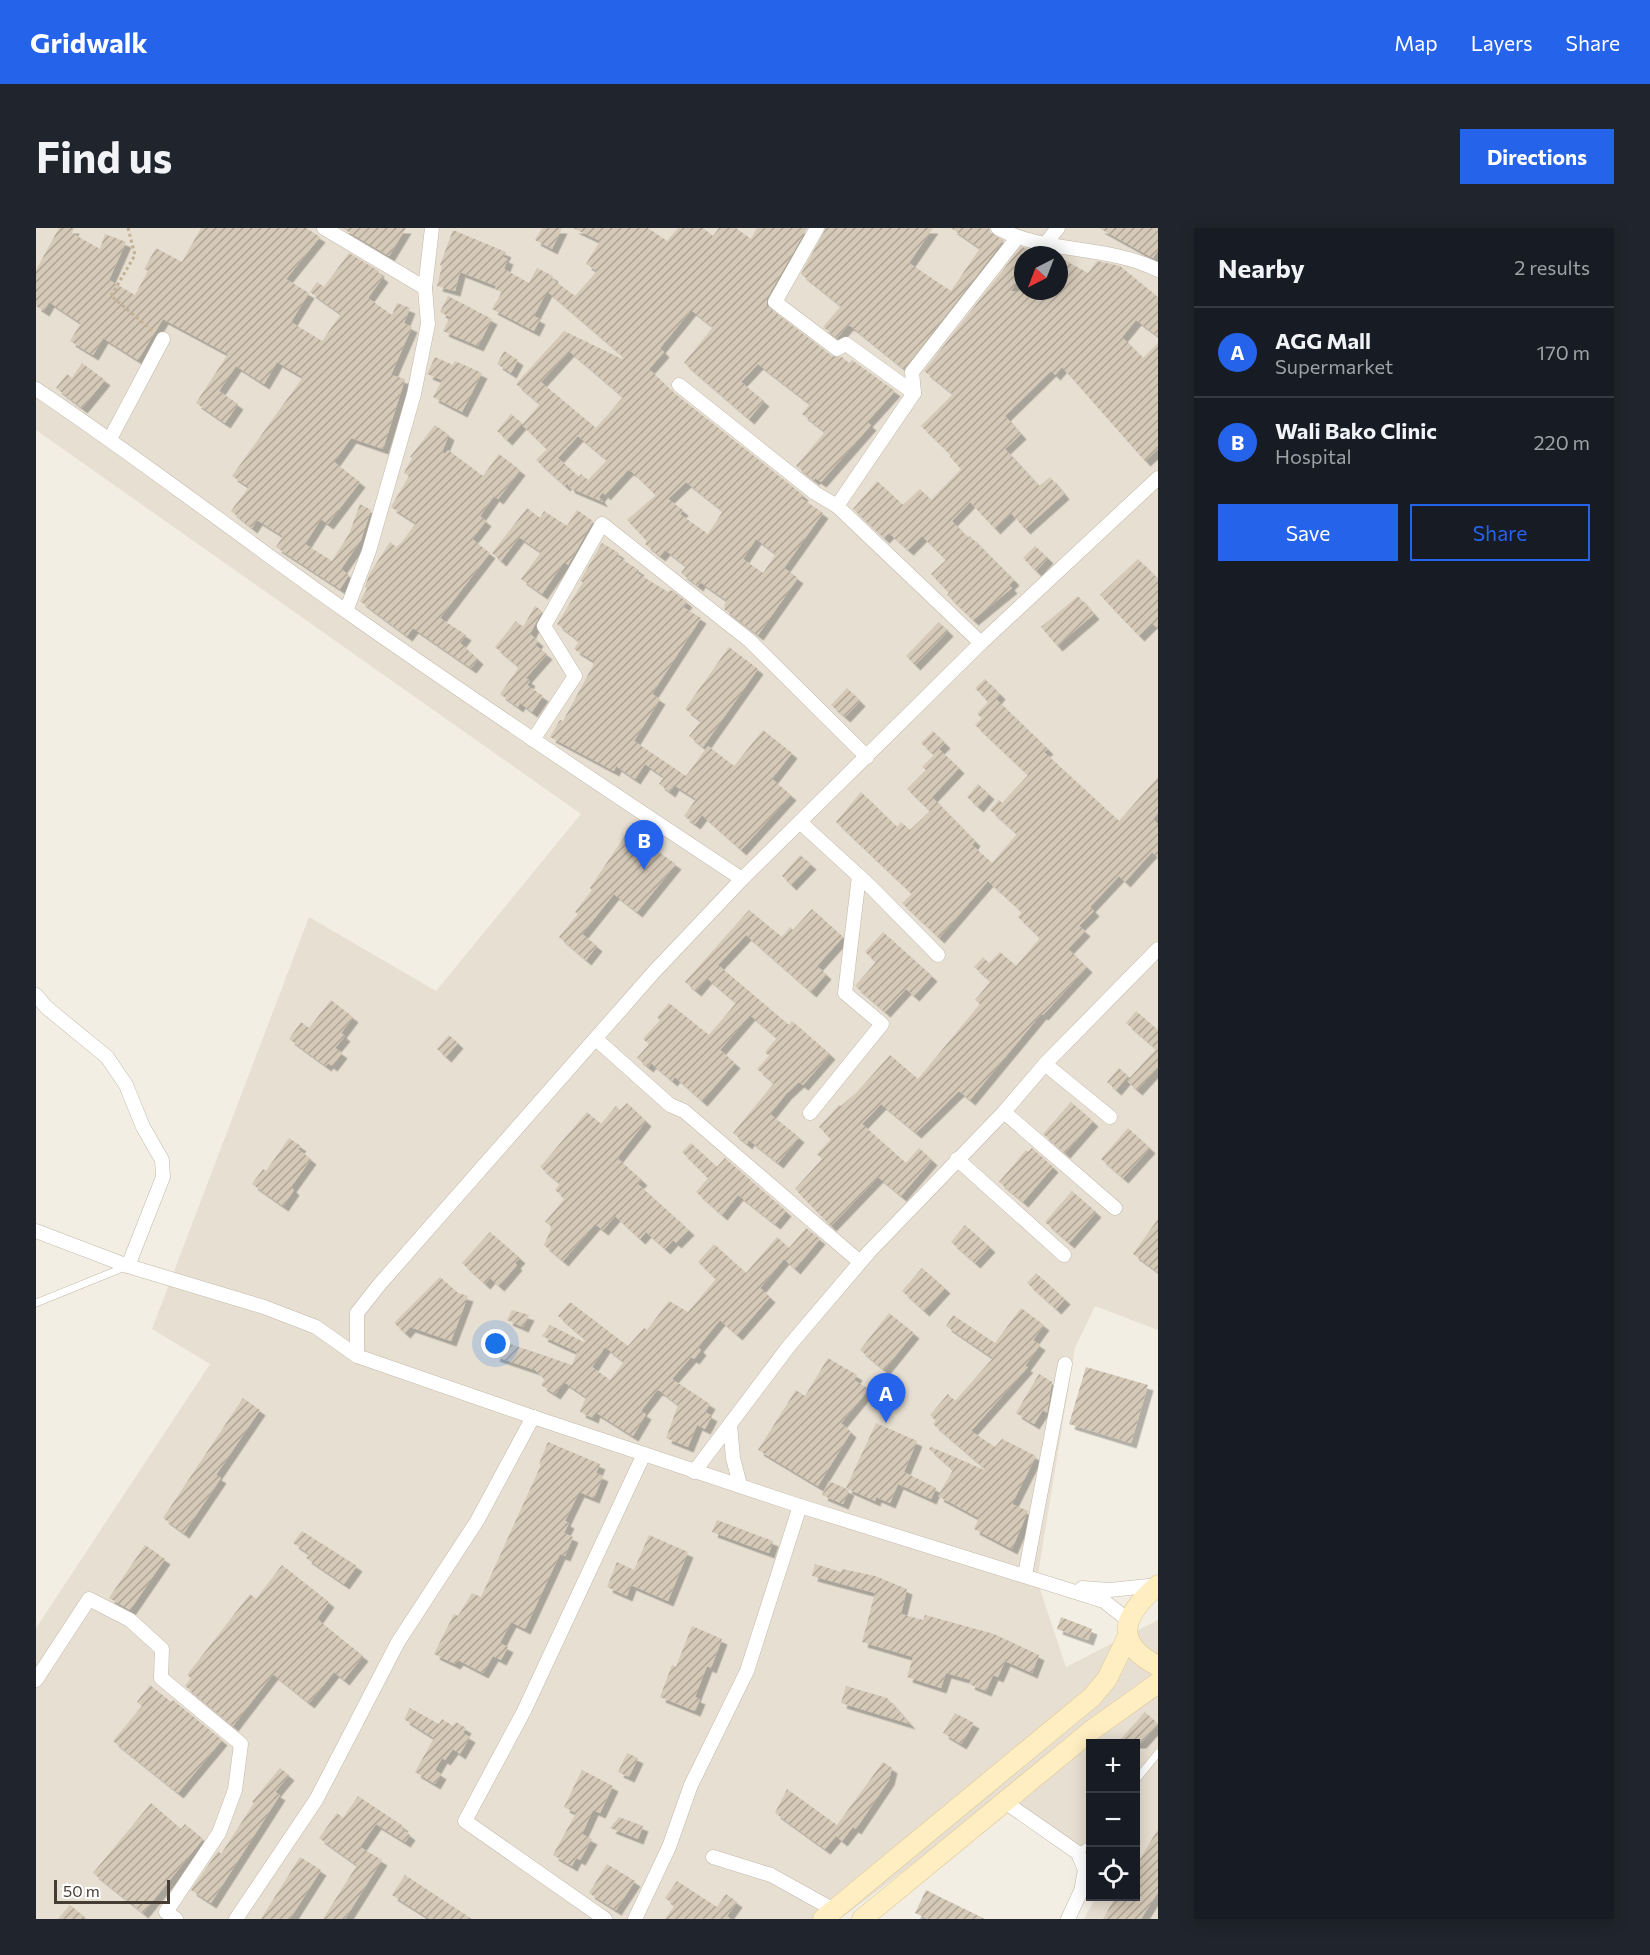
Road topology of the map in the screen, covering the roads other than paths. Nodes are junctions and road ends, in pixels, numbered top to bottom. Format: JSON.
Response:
{"nodes":[{"id":1,"x":324,"y":228,"type":"edge"},
{"id":2,"x":432,"y":228,"type":"edge"},
{"id":3,"x":817,"y":228,"type":"edge"},
{"id":4,"x":998,"y":228,"type":"edge"},
{"id":5,"x":1058,"y":228,"type":"edge"},
{"id":6,"x":1017,"y":238,"type":"junction"},
{"id":7,"x":1046,"y":243,"type":"junction"},
{"id":8,"x":1158,"y":270,"type":"edge"},
{"id":9,"x":425,"y":288,"type":"junction"},
{"id":10,"x":162,"y":339,"type":"road end"},
{"id":11,"x":679,"y":385,"type":"dead end"},
{"id":12,"x":36,"y":389,"type":"edge"},
{"id":13,"x":914,"y":393,"type":"junction"},
{"id":14,"x":110,"y":439,"type":"junction"},
{"id":15,"x":1158,"y":478,"type":"edge"},
{"id":16,"x":837,"y":506,"type":"junction"},
{"id":17,"x":346,"y":611,"type":"junction"},
{"id":18,"x":981,"y":643,"type":"junction"},
{"id":19,"x":533,"y":740,"type":"junction"},
{"id":20,"x":867,"y":757,"type":"junction"},
{"id":21,"x":801,"y":823,"type":"junction"},
{"id":22,"x":859,"y":876,"type":"junction"},
{"id":23,"x":742,"y":879,"type":"junction"},
{"id":24,"x":1158,"y":949,"type":"edge"},
{"id":25,"x":938,"y":955,"type":"dead end"},
{"id":26,"x":36,"y":995,"type":"edge"},
{"id":27,"x":596,"y":1039,"type":"junction"},
{"id":28,"x":1045,"y":1064,"type":"junction"},
{"id":29,"x":1004,"y":1112,"type":"junction"},
{"id":30,"x":810,"y":1113,"type":"dead end"},
{"id":31,"x":1110,"y":1117,"type":"dead end"},
{"id":32,"x":957,"y":1159,"type":"junction"},
{"id":33,"x":1115,"y":1209,"type":"dead end"},
{"id":34,"x":36,"y":1231,"type":"edge"},
{"id":35,"x":1064,"y":1255,"type":"dead end"},
{"id":36,"x":860,"y":1262,"type":"junction"},
{"id":37,"x":128,"y":1266,"type":"junction"},
{"id":38,"x":36,"y":1303,"type":"edge"},
{"id":39,"x":357,"y":1356,"type":"junction"},
{"id":40,"x":1065,"y":1364,"type":"dead end"},
{"id":41,"x":533,"y":1417,"type":"junction"},
{"id":42,"x":730,"y":1425,"type":"junction"},
{"id":43,"x":644,"y":1454,"type":"junction"},
{"id":44,"x":694,"y":1472,"type":"junction"},
{"id":45,"x":740,"y":1485,"type":"junction"},
{"id":46,"x":800,"y":1506,"type":"junction"},
{"id":47,"x":1025,"y":1575,"type":"junction"},
{"id":48,"x":1051,"y":1583,"type":"junction"},
{"id":49,"x":1158,"y":1585,"type":"edge"},
{"id":50,"x":1127,"y":1629,"type":"junction"},
{"id":51,"x":1158,"y":1666,"type":"edge"},
{"id":52,"x":36,"y":1680,"type":"edge"},
{"id":53,"x":1158,"y":1683,"type":"edge"},
{"id":54,"x":1158,"y":1753,"type":"edge"},
{"id":55,"x":1140,"y":1775,"type":"edge"},
{"id":56,"x":1005,"y":1802,"type":"junction"},
{"id":57,"x":1086,"y":1847,"type":"edge"},
{"id":58,"x":1078,"y":1853,"type":"junction"},
{"id":59,"x":713,"y":1857,"type":"dead end"},
{"id":60,"x":828,"y":1914,"type":"edge"},
{"id":61,"x":176,"y":1919,"type":"edge"},
{"id":62,"x":236,"y":1919,"type":"edge"},
{"id":63,"x":605,"y":1919,"type":"edge"},
{"id":64,"x":635,"y":1919,"type":"edge"},
{"id":65,"x":862,"y":1919,"type":"edge"},
{"id":66,"x":1068,"y":1919,"type":"edge"}],
"edges":[{"from":1,"to":9,"type":"street"},
{"from":2,"to":9,"type":"street"},
{"from":3,"to":13,"type":"street"},
{"from":4,"to":6,"type":"street"},
{"from":5,"to":7,"type":"street"},
{"from":6,"to":7,"type":"street"},
{"from":6,"to":13,"type":"street"},
{"from":7,"to":8,"type":"street"},
{"from":9,"to":17,"type":"street"},
{"from":10,"to":14,"type":"street"},
{"from":11,"to":16,"type":"street"},
{"from":12,"to":14,"type":"street"},
{"from":13,"to":16,"type":"street"},
{"from":14,"to":17,"type":"street"},
{"from":15,"to":18,"type":"street"},
{"from":16,"to":18,"type":"street"},
{"from":17,"to":19,"type":"street"},
{"from":18,"to":20,"type":"street"},
{"from":19,"to":20,"type":"street"},
{"from":19,"to":23,"type":"street"},
{"from":20,"to":21,"type":"street"},
{"from":21,"to":22,"type":"street"},
{"from":21,"to":23,"type":"street"},
{"from":22,"to":25,"type":"street"},
{"from":22,"to":30,"type":"street"},
{"from":23,"to":27,"type":"street"},
{"from":24,"to":28,"type":"street"},
{"from":26,"to":37,"type":"street"},
{"from":27,"to":36,"type":"street"},
{"from":27,"to":39,"type":"street"},
{"from":28,"to":29,"type":"street"},
{"from":28,"to":31,"type":"street"},
{"from":29,"to":32,"type":"street"},
{"from":29,"to":33,"type":"street"},
{"from":32,"to":35,"type":"street"},
{"from":32,"to":36,"type":"street"},
{"from":34,"to":37,"type":"street"},
{"from":36,"to":42,"type":"street"},
{"from":37,"to":38,"type":"lane"},
{"from":37,"to":39,"type":"street"},
{"from":39,"to":41,"type":"street"},
{"from":40,"to":47,"type":"street"},
{"from":41,"to":43,"type":"street"},
{"from":41,"to":62,"type":"street"},
{"from":42,"to":44,"type":"street"},
{"from":42,"to":45,"type":"street"},
{"from":43,"to":44,"type":"street"},
{"from":43,"to":63,"type":"street"},
{"from":44,"to":45,"type":"street"},
{"from":45,"to":46,"type":"street"},
{"from":46,"to":47,"type":"street"},
{"from":46,"to":64,"type":"street"},
{"from":47,"to":48,"type":"street"},
{"from":48,"to":49,"type":"street"},
{"from":48,"to":50,"type":"street"},
{"from":49,"to":50,"type":"main road"},
{"from":50,"to":51,"type":"main road"},
{"from":50,"to":60,"type":"main road"},
{"from":52,"to":61,"type":"street"},
{"from":53,"to":56,"type":"main road"},
{"from":54,"to":55,"type":"lane"},
{"from":56,"to":58,"type":"street"},
{"from":56,"to":65,"type":"main road"},
{"from":57,"to":58,"type":"lane"},
{"from":58,"to":66,"type":"street"},
{"from":59,"to":60,"type":"street"}]}
